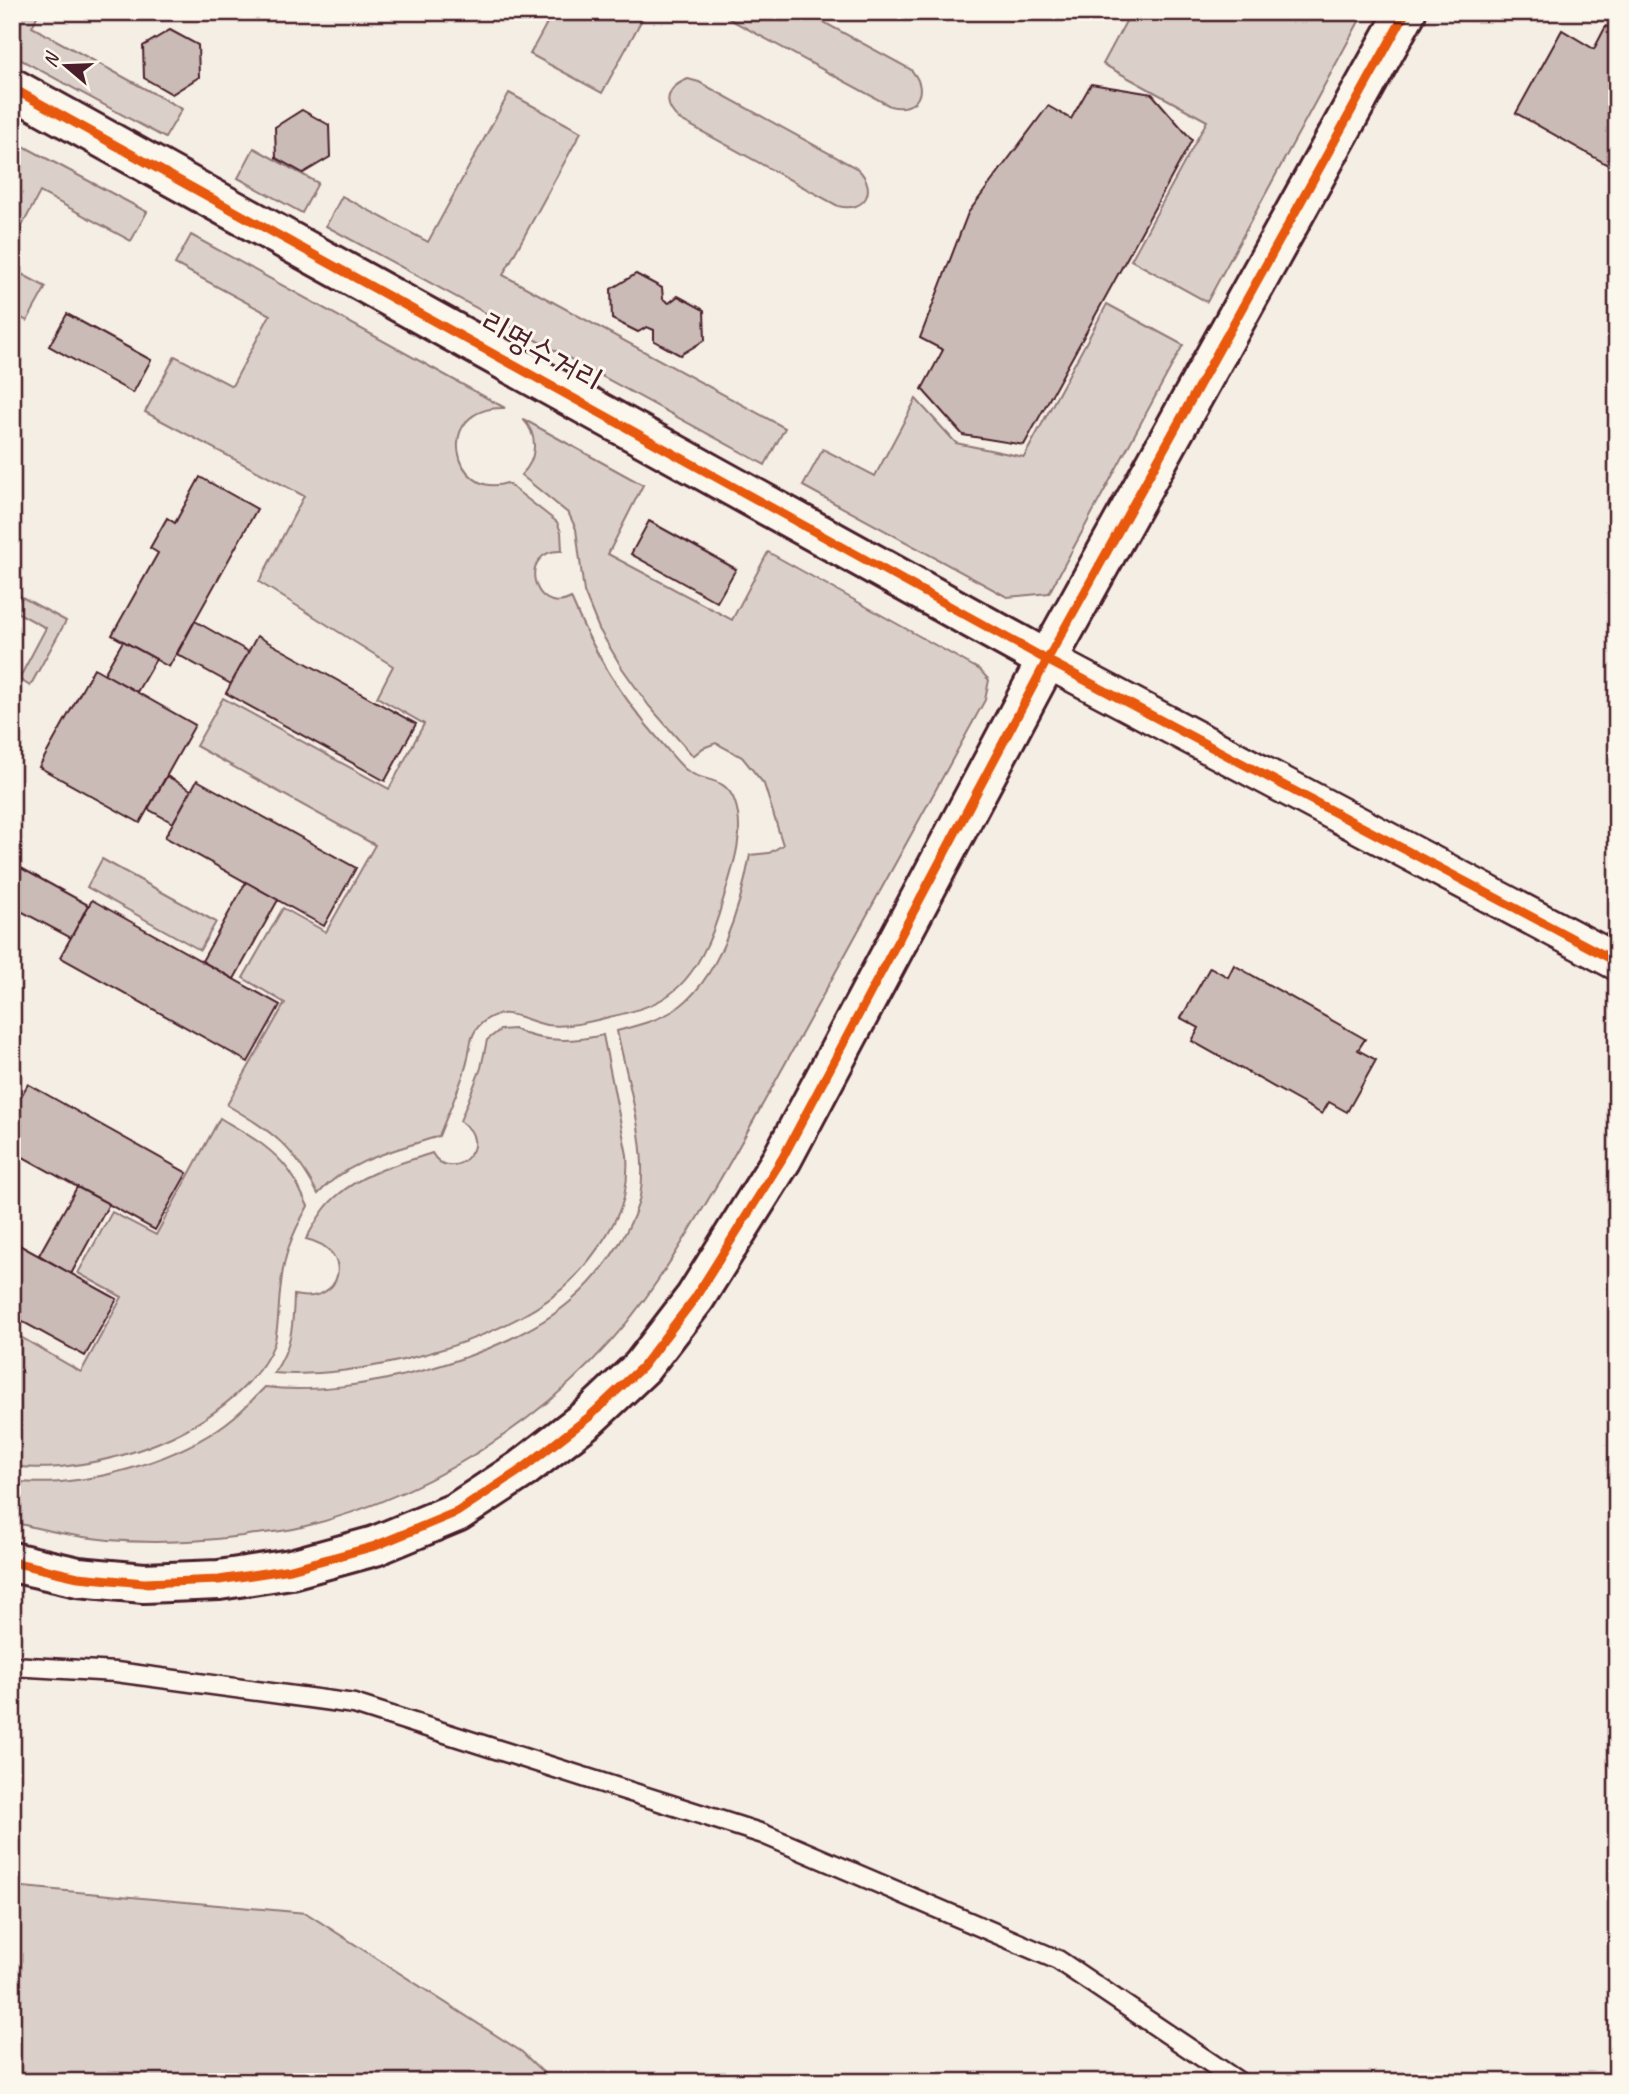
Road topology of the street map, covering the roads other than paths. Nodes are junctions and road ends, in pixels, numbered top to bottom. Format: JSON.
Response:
{"nodes":[{"id":1,"x":1406,"y":12,"type":"edge"},
{"id":2,"x":12,"y":88,"type":"edge"},
{"id":3,"x":1047,"y":660,"type":"junction"},
{"id":4,"x":1617,"y":962,"type":"edge"},
{"id":5,"x":12,"y":1562,"type":"edge"},
{"id":6,"x":12,"y":1666,"type":"edge"},
{"id":7,"x":1239,"y":2082,"type":"edge"}],
"edges":[{"from":1,"to":3,"type":"street"},
{"from":2,"to":3,"type":"street","name":"리명수거리"},
{"from":3,"to":4,"type":"street"},
{"from":3,"to":5,"type":"street"},
{"from":6,"to":7,"type":"lane"}]}
